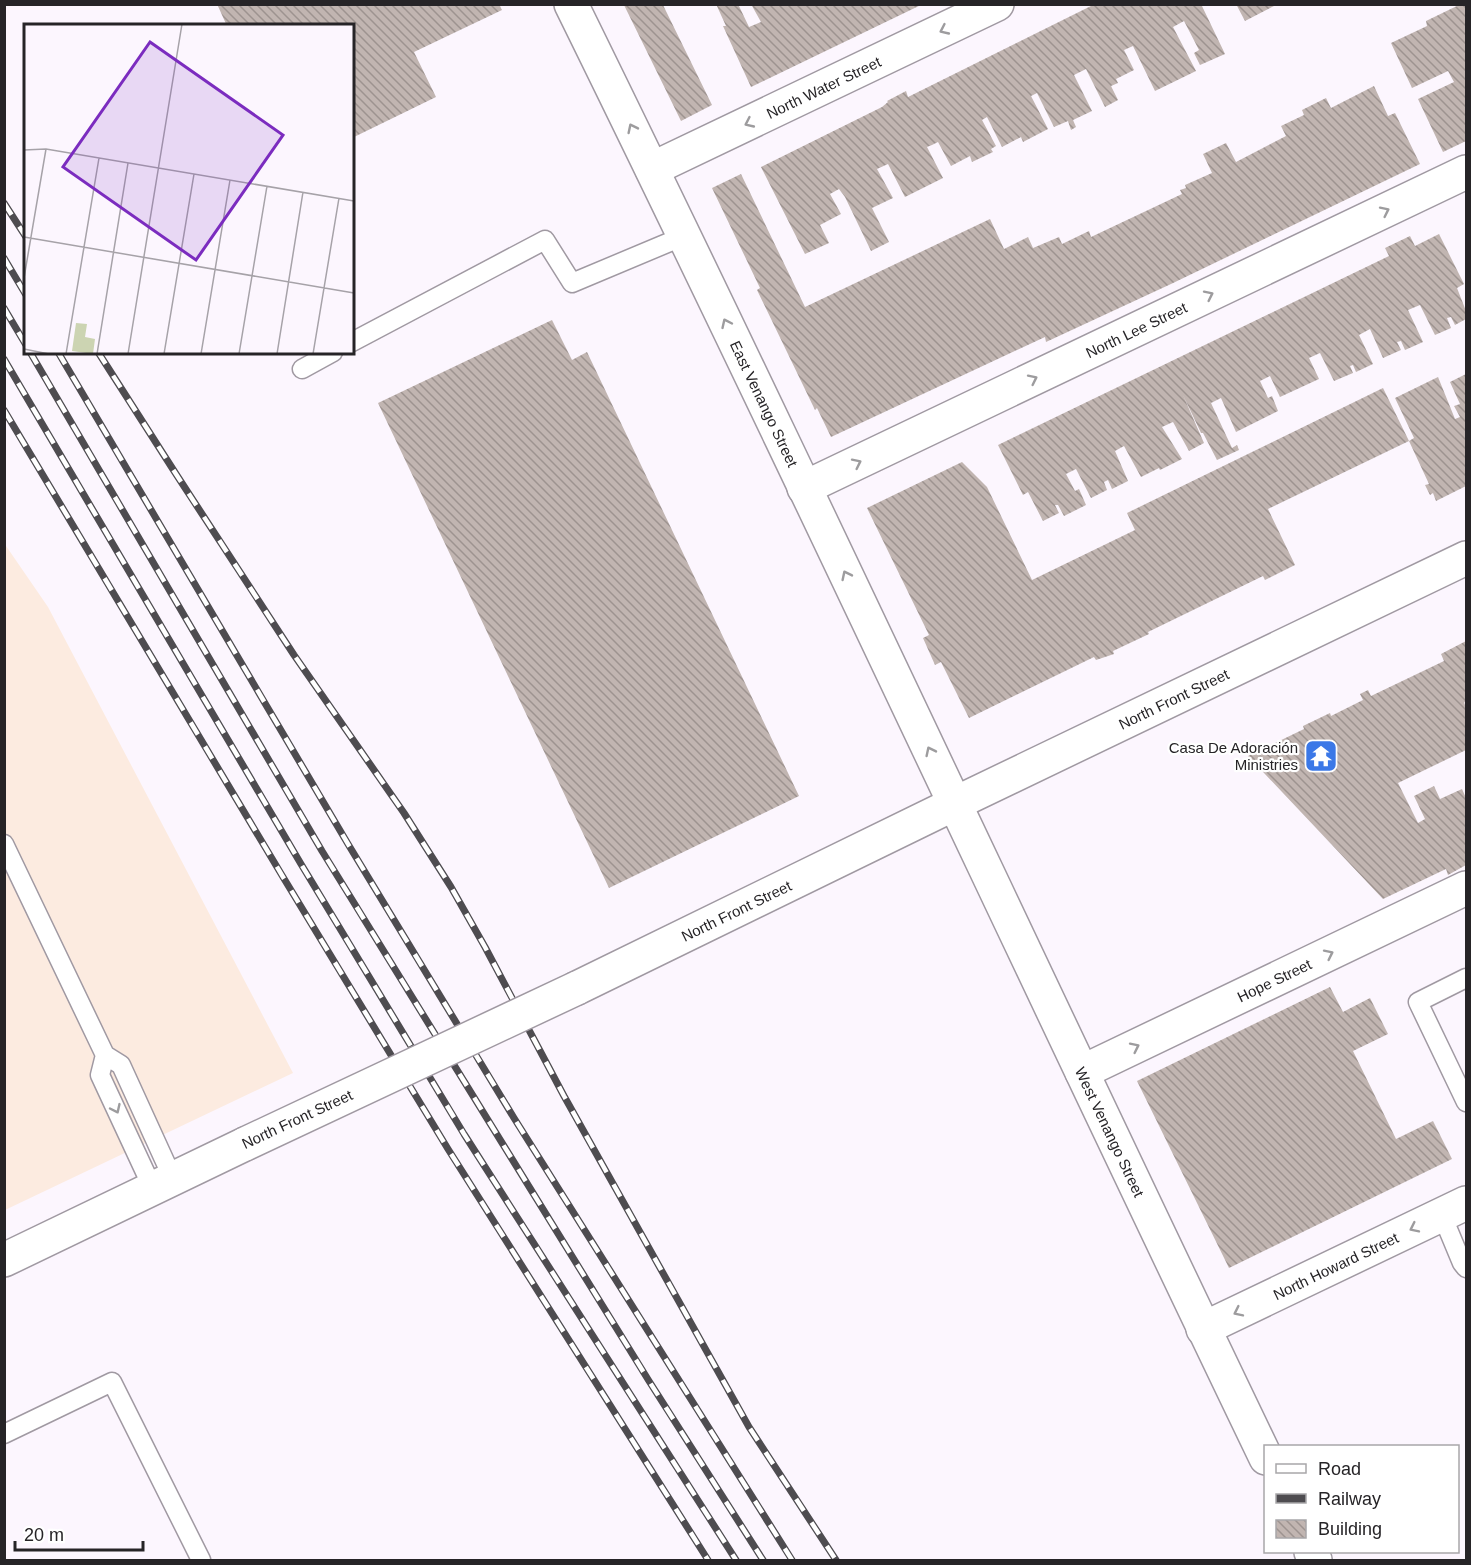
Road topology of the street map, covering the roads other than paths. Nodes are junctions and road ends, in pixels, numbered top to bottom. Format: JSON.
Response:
{"nodes":[{"id":1,"x":571,"y":4,"type":"edge"},
{"id":2,"x":997,"y":4,"type":"edge"},
{"id":3,"x":652,"y":169,"type":"junction"},
{"id":4,"x":1467,"y":171,"type":"edge"},
{"id":5,"x":684,"y":236,"type":"junction"},
{"id":6,"x":354,"y":341,"type":"edge"},
{"id":7,"x":329,"y":354,"type":"edge"},
{"id":8,"x":302,"y":369,"type":"dead end"},
{"id":9,"x":804,"y":488,"type":"junction"},
{"id":10,"x":1467,"y":558,"type":"edge"},
{"id":11,"x":956,"y":803,"type":"junction"},
{"id":12,"x":4,"y":844,"type":"edge"},
{"id":13,"x":1467,"y":888,"type":"edge"},
{"id":14,"x":1467,"y":978,"type":"edge"},
{"id":15,"x":1082,"y":1072,"type":"junction"},
{"id":16,"x":1467,"y":1102,"type":"edge"},
{"id":17,"x":163,"y":1184,"type":"junction"},
{"id":18,"x":1454,"y":1209,"type":"edge"},
{"id":19,"x":4,"y":1260,"type":"edge"},
{"id":20,"x":1467,"y":1268,"type":"edge"},
{"id":21,"x":1203,"y":1329,"type":"junction"},
{"id":22,"x":4,"y":1434,"type":"edge"},
{"id":23,"x":1264,"y":1454,"type":"edge"},
{"id":24,"x":201,"y":1560,"type":"edge"}],
"edges":[{"from":3,"to":1,"type":"street","name":"East Venango Street","one_way":true},
{"from":2,"to":3,"type":"street","name":"North Water Street","one_way":true},
{"from":3,"to":5,"type":"street","name":"East Venango Street"},
{"from":9,"to":4,"type":"street","name":"North Lee Street","one_way":true},
{"from":5,"to":6,"type":"lane"},
{"from":9,"to":5,"type":"street","name":"East Venango Street","one_way":true},
{"from":7,"to":8,"type":"lane"},
{"from":11,"to":9,"type":"street","name":"East Venango Street","one_way":true},
{"from":10,"to":11,"type":"street","name":"North Front Street"},
{"from":11,"to":15,"type":"street","name":"West Venango Street"},
{"from":11,"to":17,"type":"street","name":"North Front Street","bridge":true},
{"from":12,"to":17,"type":"lane"},
{"from":15,"to":13,"type":"street","name":"Hope Street","one_way":true},
{"from":14,"to":16,"type":"lane"},
{"from":15,"to":21,"type":"street","name":"West Venango Street"},
{"from":17,"to":19,"type":"street","name":"North Front Street"},
{"from":18,"to":20,"type":"lane"},
{"from":18,"to":21,"type":"street","name":"North Howard Street","one_way":true},
{"from":21,"to":23,"type":"street","name":"West Venango Street"},
{"from":22,"to":24,"type":"lane"}]}
